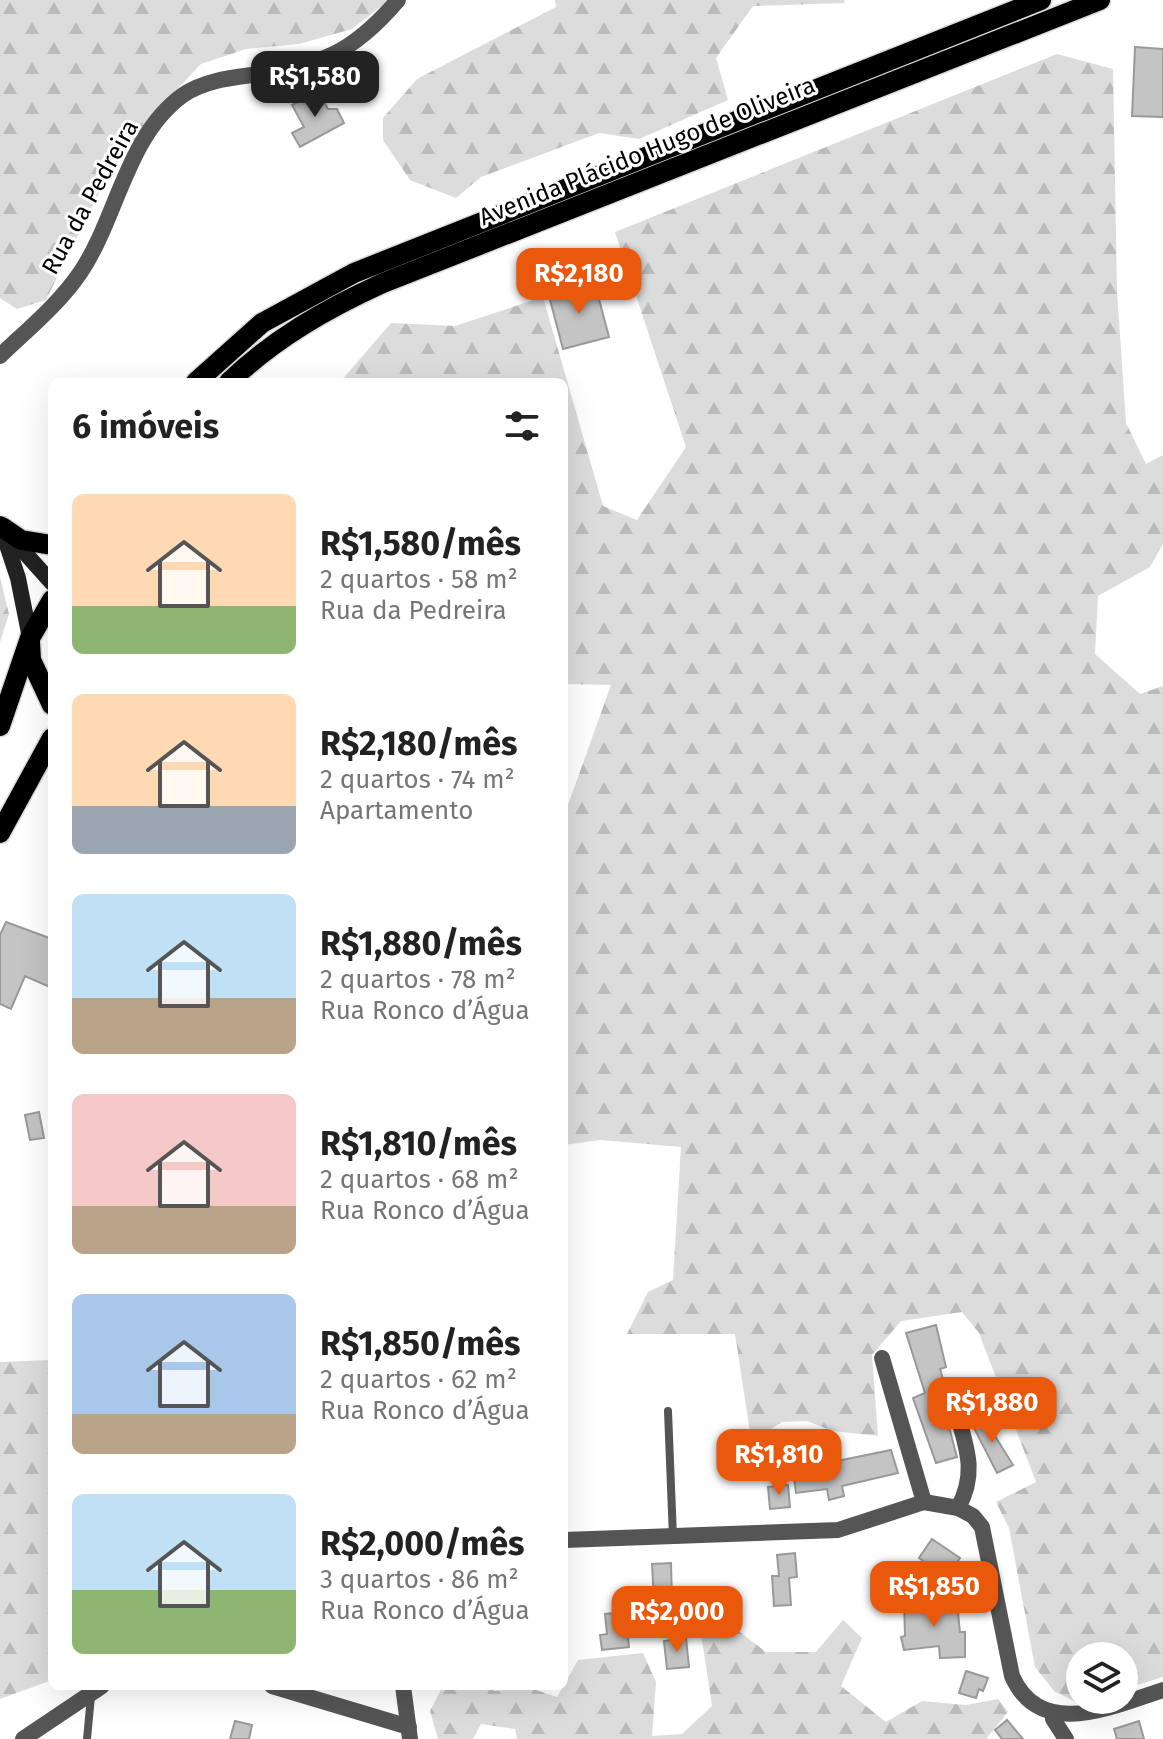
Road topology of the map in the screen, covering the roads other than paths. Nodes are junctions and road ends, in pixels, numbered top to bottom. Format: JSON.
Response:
{"nodes":[{"id":1,"x":398,"y":0,"type":"edge"},
{"id":2,"x":1041,"y":0,"type":"edge"},
{"id":3,"x":1100,"y":0,"type":"edge"},
{"id":4,"x":0,"y":356,"type":"edge"},
{"id":5,"x":200,"y":378,"type":"edge"},
{"id":6,"x":234,"y":378,"type":"edge"},
{"id":7,"x":1,"y":525,"type":"edge"},
{"id":8,"x":48,"y":544,"type":"edge"},
{"id":9,"x":48,"y":578,"type":"edge"},
{"id":10,"x":48,"y":607,"type":"edge"},
{"id":11,"x":48,"y":620,"type":"edge"},
{"id":12,"x":30,"y":638,"type":"junction"},
{"id":13,"x":44,"y":675,"type":"edge"},
{"id":14,"x":0,"y":726,"type":"edge"},
{"id":15,"x":48,"y":745,"type":"edge"},
{"id":16,"x":48,"y":774,"type":"edge"},
{"id":17,"x":24,"y":786,"type":"junction"},
{"id":18,"x":0,"y":833,"type":"edge"},
{"id":19,"x":882,"y":1358,"type":"dead end"},
{"id":20,"x":668,"y":1411,"type":"dead end"},
{"id":21,"x":959,"y":1421,"type":"dead end"},
{"id":22,"x":924,"y":1502,"type":"junction"},
{"id":23,"x":958,"y":1508,"type":"junction"},
{"id":24,"x":673,"y":1538,"type":"junction"},
{"id":25,"x":568,"y":1540,"type":"edge"},
{"id":26,"x":96,"y":1690,"type":"edge"},
{"id":27,"x":284,"y":1690,"type":"edge"},
{"id":28,"x":404,"y":1690,"type":"edge"},
{"id":29,"x":1163,"y":1690,"type":"edge"},
{"id":30,"x":1053,"y":1719,"type":"junction"},
{"id":31,"x":409,"y":1733,"type":"edge"},
{"id":32,"x":23,"y":1739,"type":"edge"},
{"id":33,"x":87,"y":1739,"type":"edge"},
{"id":34,"x":1066,"y":1739,"type":"edge"}],
"edges":[{"from":1,"to":4,"type":"street","name":"Rua da Pedreira"},
{"from":2,"to":5,"type":"main road","name":"Avenida Plácido Hugo de Oliveira"},
{"from":3,"to":6,"type":"main road","name":"Avenida Plácido Hugo de Oliveira"},
{"from":7,"to":8,"type":"main road"},
{"from":7,"to":9,"type":"main road"},
{"from":7,"to":12,"type":"main road"},
{"from":10,"to":12,"type":"main road"},
{"from":11,"to":12,"type":"main road"},
{"from":12,"to":13,"type":"main road"},
{"from":12,"to":14,"type":"main road"},
{"from":15,"to":17,"type":"main road"},
{"from":16,"to":17,"type":"main road"},
{"from":17,"to":18,"type":"main road"},
{"from":19,"to":22,"type":"street"},
{"from":20,"to":24,"type":"lane"},
{"from":21,"to":23,"type":"street"},
{"from":22,"to":23,"type":"street"},
{"from":22,"to":24,"type":"street"},
{"from":23,"to":30,"type":"street"},
{"from":24,"to":25,"type":"street"},
{"from":26,"to":32,"type":"street"},
{"from":26,"to":33,"type":"lane"},
{"from":27,"to":31,"type":"street"},
{"from":28,"to":31,"type":"street"},
{"from":29,"to":30,"type":"street"},
{"from":30,"to":34,"type":"street"}]}
